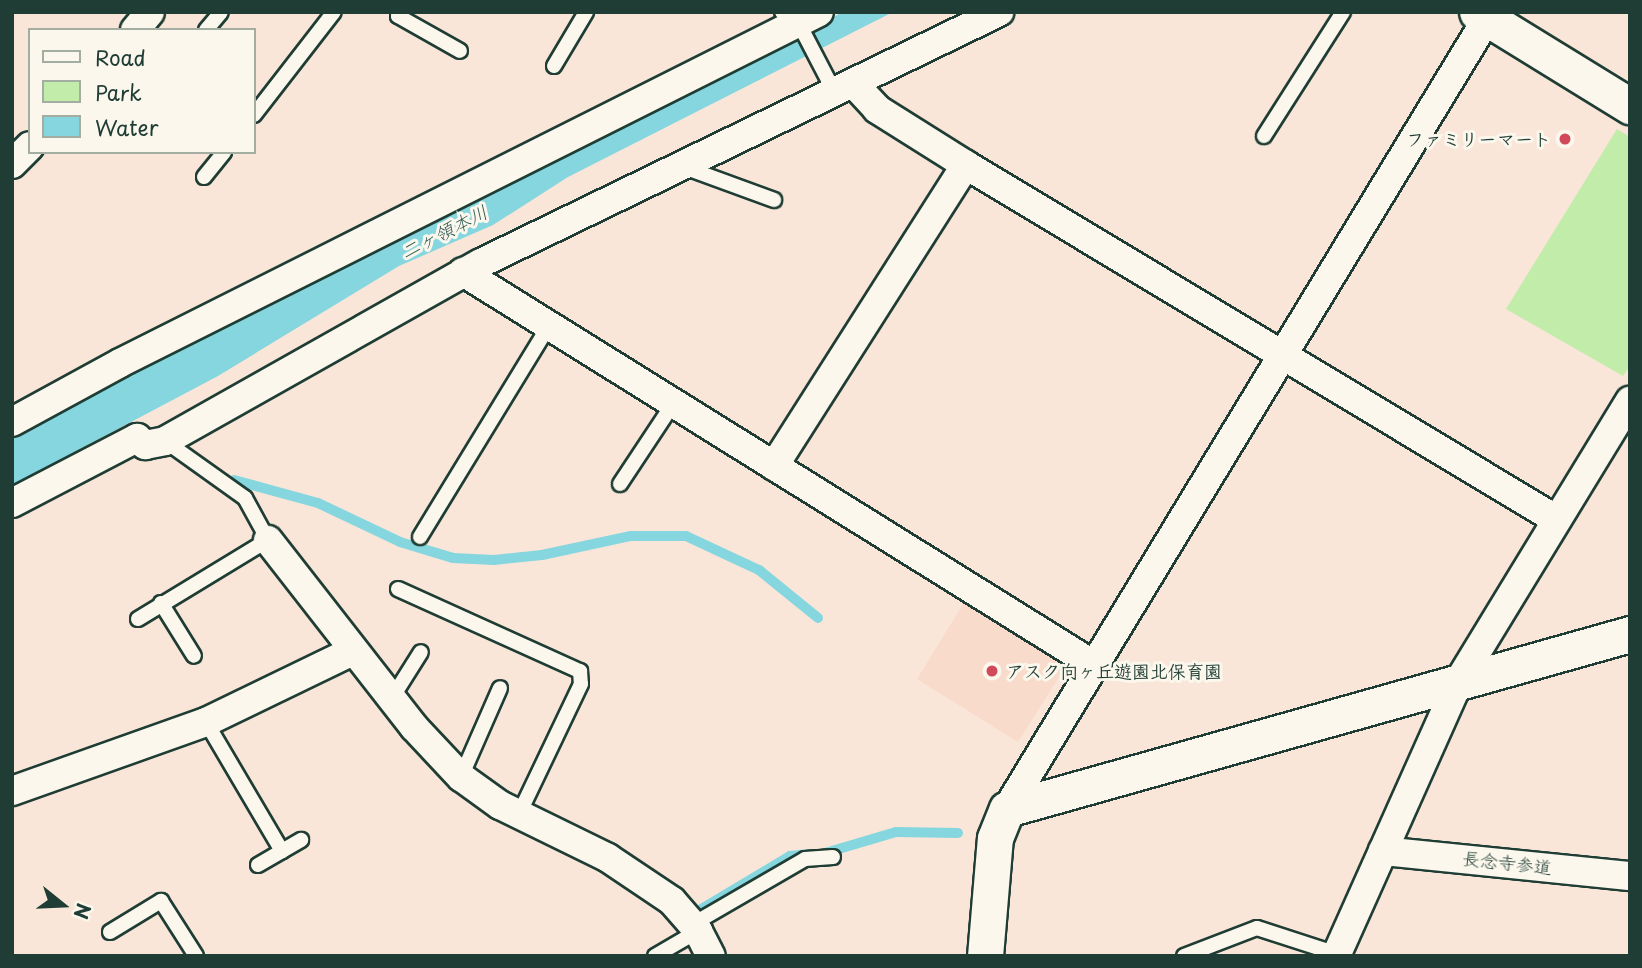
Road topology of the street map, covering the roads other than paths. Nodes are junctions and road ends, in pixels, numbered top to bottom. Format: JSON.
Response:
{"nodes":[{"id":1,"x":150,"y":12,"type":"edge"},
{"id":2,"x":220,"y":12,"type":"edge"},
{"id":3,"x":334,"y":12,"type":"edge"},
{"id":4,"x":401,"y":12,"type":"edge"},
{"id":5,"x":586,"y":12,"type":"edge"},
{"id":6,"x":999,"y":12,"type":"edge"},
{"id":7,"x":1343,"y":12,"type":"edge"},
{"id":8,"x":1485,"y":14,"type":"edge"},
{"id":9,"x":800,"y":16,"type":"edge"},
{"id":10,"x":137,"y":28,"type":"edge"},
{"id":11,"x":208,"y":28,"type":"edge"},
{"id":12,"x":460,"y":51,"type":"dead end"},
{"id":13,"x":554,"y":66,"type":"dead end"},
{"id":14,"x":845,"y":89,"type":"junction"},
{"id":15,"x":1630,"y":106,"type":"edge"},
{"id":16,"x":256,"y":112,"type":"edge"},
{"id":17,"x":1264,"y":136,"type":"dead end"},
{"id":18,"x":28,"y":148,"type":"edge"},
{"id":19,"x":222,"y":154,"type":"edge"},
{"id":20,"x":12,"y":164,"type":"edge"},
{"id":21,"x":966,"y":165,"type":"junction"},
{"id":22,"x":681,"y":166,"type":"junction"},
{"id":23,"x":204,"y":177,"type":"dead end"},
{"id":24,"x":774,"y":201,"type":"dead end"},
{"id":25,"x":463,"y":272,"type":"junction"},
{"id":26,"x":549,"y":326,"type":"junction"},
{"id":27,"x":1283,"y":358,"type":"junction"},
{"id":28,"x":1630,"y":401,"type":"edge"},
{"id":29,"x":673,"y":404,"type":"junction"},
{"id":30,"x":12,"y":422,"type":"edge"},
{"id":31,"x":165,"y":441,"type":"junction"},
{"id":32,"x":774,"y":466,"type":"junction"},
{"id":33,"x":620,"y":484,"type":"dead end"},
{"id":34,"x":12,"y":503,"type":"edge"},
{"id":35,"x":1558,"y":520,"type":"junction"},
{"id":36,"x":420,"y":537,"type":"dead end"},
{"id":37,"x":268,"y":540,"type":"junction"},
{"id":38,"x":398,"y":589,"type":"dead end"},
{"id":39,"x":161,"y":603,"type":"junction"},
{"id":40,"x":138,"y":619,"type":"dead end"},
{"id":41,"x":1630,"y":634,"type":"edge"},
{"id":42,"x":353,"y":651,"type":"junction"},
{"id":43,"x":421,"y":652,"type":"dead end"},
{"id":44,"x":194,"y":656,"type":"dead end"},
{"id":45,"x":1094,"y":665,"type":"junction"},
{"id":46,"x":1460,"y":679,"type":"junction"},
{"id":47,"x":500,"y":688,"type":"dead end"},
{"id":48,"x":392,"y":698,"type":"junction"},
{"id":49,"x":206,"y":722,"type":"junction"},
{"id":50,"x":461,"y":777,"type":"junction"},
{"id":51,"x":12,"y":791,"type":"edge"},
{"id":52,"x":1007,"y":809,"type":"junction"},
{"id":53,"x":519,"y":814,"type":"junction"},
{"id":54,"x":301,"y":840,"type":"dead end"},
{"id":55,"x":282,"y":851,"type":"junction"},
{"id":56,"x":1383,"y":851,"type":"junction"},
{"id":57,"x":833,"y":857,"type":"dead end"},
{"id":58,"x":258,"y":865,"type":"dead end"},
{"id":59,"x":1630,"y":876,"type":"edge"},
{"id":60,"x":110,"y":932,"type":"dead end"},
{"id":61,"x":701,"y":937,"type":"edge"},
{"id":62,"x":1336,"y":955,"type":"edge"},
{"id":63,"x":196,"y":956,"type":"edge"},
{"id":64,"x":654,"y":956,"type":"edge"},
{"id":65,"x":985,"y":956,"type":"edge"},
{"id":66,"x":1184,"y":956,"type":"edge"}],
"edges":[{"from":1,"to":10,"type":"street"},
{"from":2,"to":11,"type":"lane"},
{"from":3,"to":16,"type":"lane"},
{"from":4,"to":12,"type":"lane"},
{"from":5,"to":13,"type":"lane"},
{"from":6,"to":14,"type":"street"},
{"from":7,"to":17,"type":"lane"},
{"from":8,"to":15,"type":"street"},
{"from":8,"to":27,"type":"street"},
{"from":9,"to":14,"type":"lane"},
{"from":9,"to":30,"type":"street"},
{"from":14,"to":21,"type":"street"},
{"from":14,"to":22,"type":"street"},
{"from":18,"to":20,"type":"street"},
{"from":19,"to":23,"type":"lane"},
{"from":21,"to":27,"type":"street"},
{"from":21,"to":32,"type":"street"},
{"from":22,"to":24,"type":"lane"},
{"from":22,"to":25,"type":"street"},
{"from":25,"to":26,"type":"street"},
{"from":25,"to":31,"type":"street"},
{"from":26,"to":29,"type":"street"},
{"from":26,"to":36,"type":"lane"},
{"from":27,"to":35,"type":"street"},
{"from":27,"to":45,"type":"street"},
{"from":28,"to":35,"type":"street"},
{"from":29,"to":32,"type":"street"},
{"from":29,"to":33,"type":"lane"},
{"from":31,"to":34,"type":"street"},
{"from":31,"to":37,"type":"lane"},
{"from":32,"to":45,"type":"street"},
{"from":35,"to":46,"type":"street"},
{"from":37,"to":39,"type":"lane"},
{"from":37,"to":42,"type":"street"},
{"from":38,"to":53,"type":"lane"},
{"from":39,"to":40,"type":"lane"},
{"from":39,"to":44,"type":"lane"},
{"from":41,"to":46,"type":"street"},
{"from":42,"to":48,"type":"street"},
{"from":42,"to":49,"type":"street"},
{"from":43,"to":48,"type":"lane"},
{"from":45,"to":52,"type":"street"},
{"from":46,"to":52,"type":"street"},
{"from":46,"to":56,"type":"street"},
{"from":47,"to":50,"type":"lane"},
{"from":48,"to":50,"type":"street"},
{"from":49,"to":51,"type":"street"},
{"from":49,"to":55,"type":"lane"},
{"from":50,"to":53,"type":"street"},
{"from":52,"to":65,"type":"street"},
{"from":53,"to":61,"type":"street"},
{"from":54,"to":55,"type":"lane"},
{"from":55,"to":58,"type":"lane"},
{"from":56,"to":59,"type":"street","name":"長念寺参道"},
{"from":56,"to":62,"type":"street"},
{"from":57,"to":61,"type":"lane"},
{"from":60,"to":63,"type":"lane"},
{"from":61,"to":64,"type":"lane"},
{"from":62,"to":66,"type":"lane"}]}
